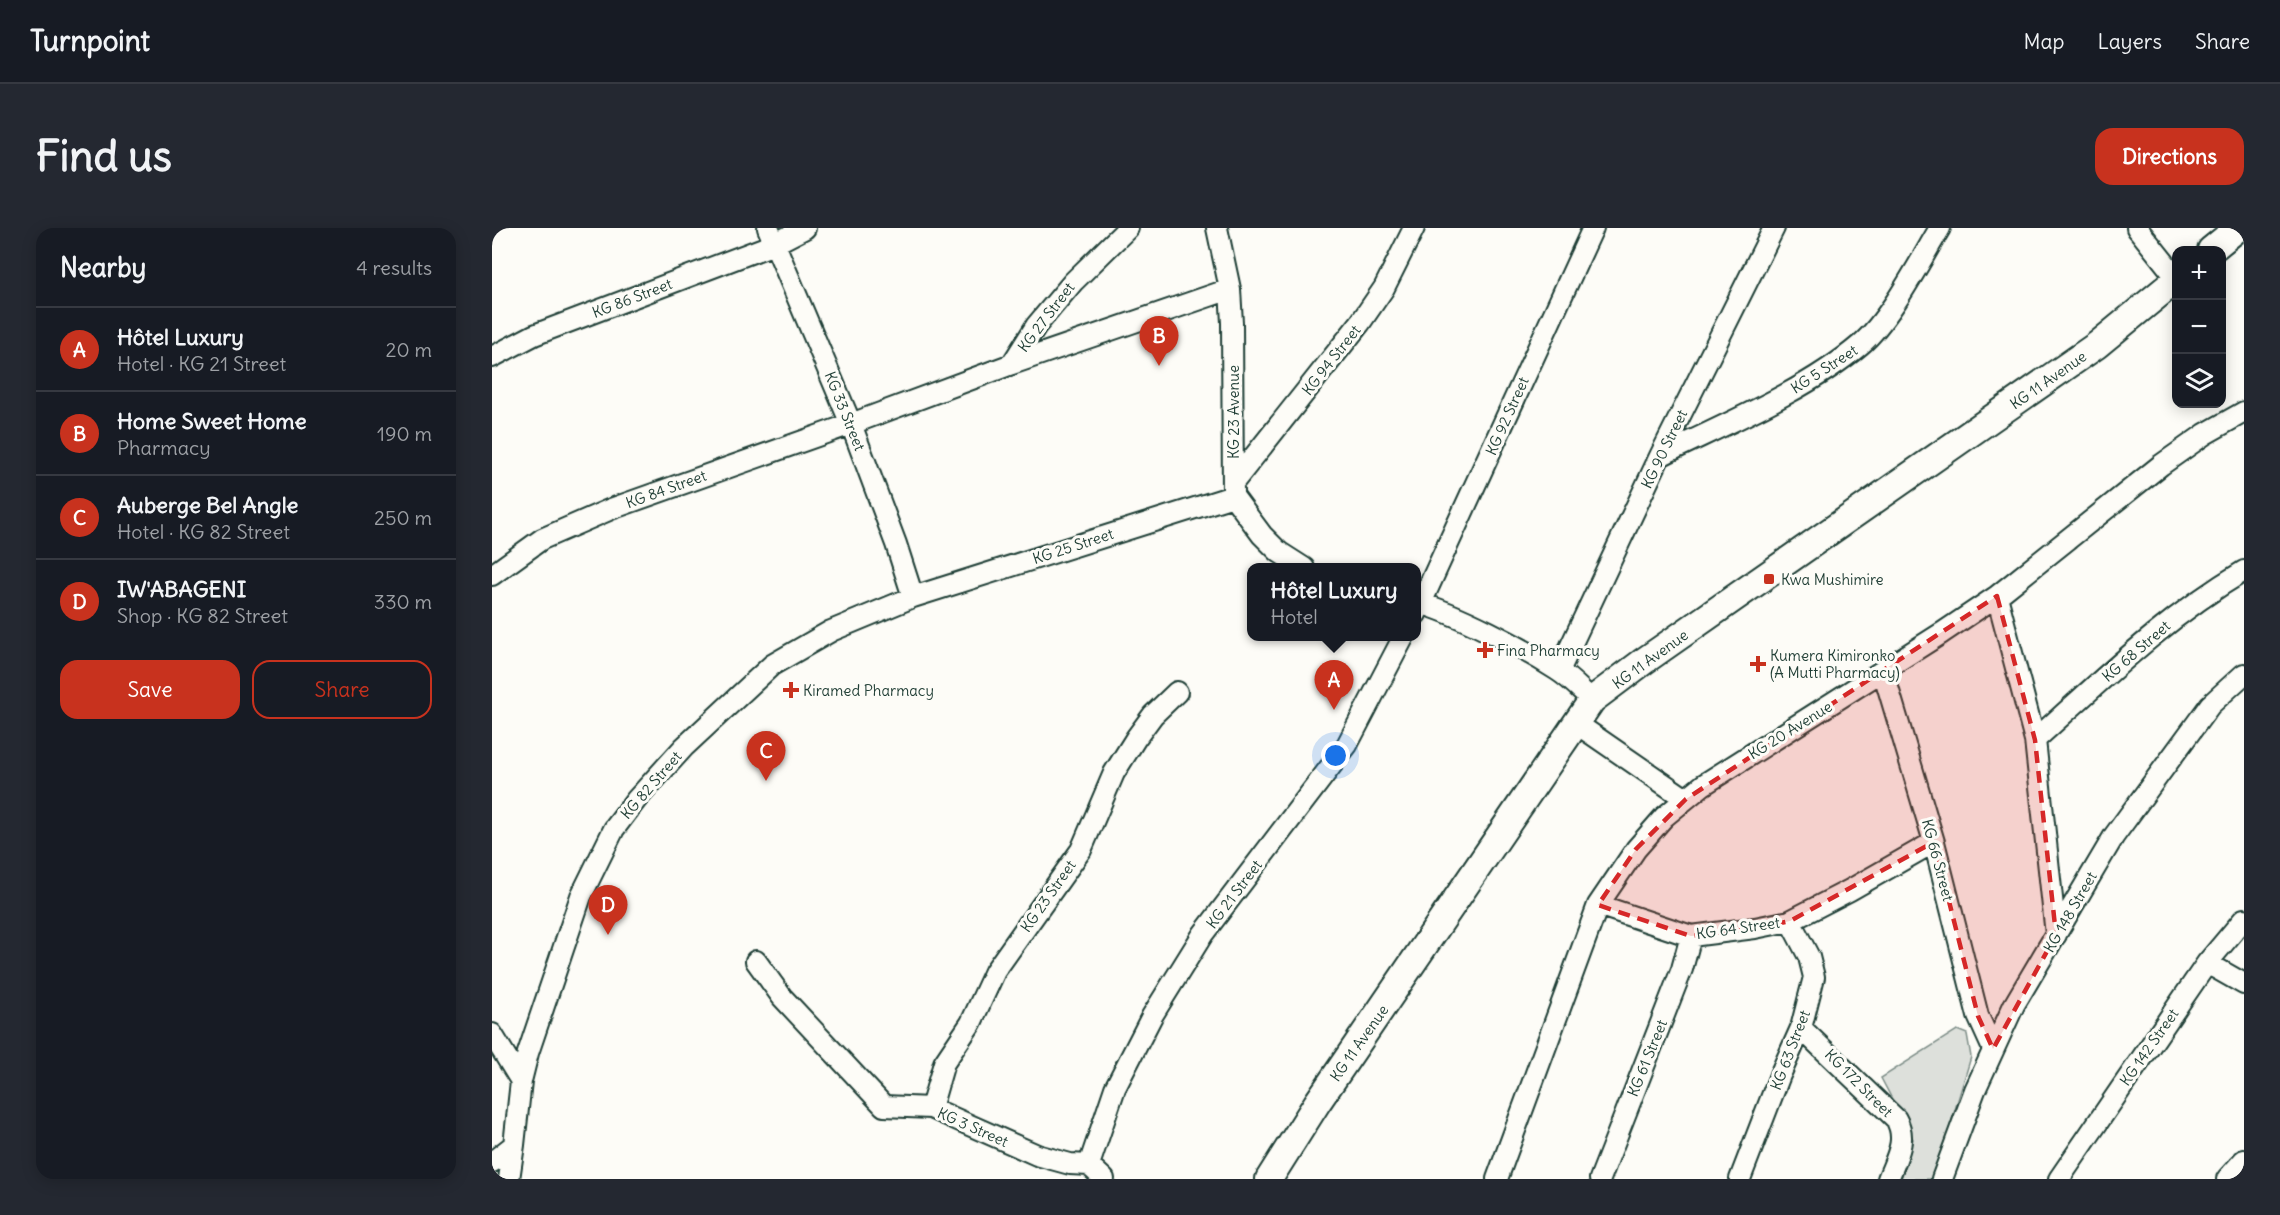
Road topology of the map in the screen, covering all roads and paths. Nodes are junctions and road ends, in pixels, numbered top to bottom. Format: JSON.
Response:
{"nodes":[{"id":1,"x":805,"y":228,"type":"edge"},
{"id":2,"x":1128,"y":228,"type":"edge"},
{"id":3,"x":1217,"y":228,"type":"edge"},
{"id":4,"x":1414,"y":228,"type":"edge"},
{"id":5,"x":1593,"y":228,"type":"edge"},
{"id":6,"x":1774,"y":228,"type":"edge"},
{"id":7,"x":1940,"y":228,"type":"edge"},
{"id":8,"x":2137,"y":228,"type":"edge"},
{"id":9,"x":2238,"y":228,"type":"edge"},
{"id":10,"x":771,"y":236,"type":"edge"},
{"id":11,"x":2216,"y":246,"type":"edge"},
{"id":12,"x":2172,"y":273,"type":"edge"},
{"id":13,"x":2172,"y":281,"type":"edge"},
{"id":14,"x":1230,"y":289,"type":"junction"},
{"id":15,"x":492,"y":357,"type":"edge"},
{"id":16,"x":1012,"y":364,"type":"junction"},
{"id":17,"x":2244,"y":412,"type":"edge"},
{"id":18,"x":851,"y":424,"type":"junction"},
{"id":19,"x":1660,"y":456,"type":"junction"},
{"id":20,"x":1233,"y":490,"type":"junction"},
{"id":21,"x":1297,"y":563,"type":"edge"},
{"id":22,"x":2244,"y":571,"type":"edge"},
{"id":23,"x":492,"y":575,"type":"edge"},
{"id":24,"x":1997,"y":596,"type":"junction"},
{"id":25,"x":914,"y":597,"type":"junction"},
{"id":26,"x":1421,"y":601,"type":"edge"},
{"id":27,"x":1421,"y":608,"type":"edge"},
{"id":28,"x":1401,"y":641,"type":"edge"},
{"id":29,"x":1559,"y":671,"type":"junction"},
{"id":30,"x":1883,"y":671,"type":"junction"},
{"id":31,"x":2244,"y":674,"type":"edge"},
{"id":32,"x":1177,"y":692,"type":"dead end"},
{"id":33,"x":1592,"y":700,"type":"junction"},
{"id":34,"x":1577,"y":724,"type":"junction"},
{"id":35,"x":2035,"y":740,"type":"junction"},
{"id":36,"x":1686,"y":799,"type":"junction"},
{"id":37,"x":1934,"y":842,"type":"junction"},
{"id":38,"x":1598,"y":905,"type":"junction"},
{"id":39,"x":2244,"y":920,"type":"edge"},
{"id":40,"x":1790,"y":921,"type":"junction"},
{"id":41,"x":2056,"y":935,"type":"junction"},
{"id":42,"x":1691,"y":936,"type":"junction"},
{"id":43,"x":756,"y":961,"type":"dead end"},
{"id":44,"x":2207,"y":963,"type":"junction"},
{"id":45,"x":2244,"y":984,"type":"edge"},
{"id":46,"x":1801,"y":1028,"type":"junction"},
{"id":47,"x":492,"y":1034,"type":"edge"},
{"id":48,"x":1993,"y":1049,"type":"junction"},
{"id":49,"x":521,"y":1081,"type":"junction"},
{"id":50,"x":931,"y":1108,"type":"junction"},
{"id":51,"x":514,"y":1145,"type":"junction"},
{"id":52,"x":2244,"y":1160,"type":"edge"},
{"id":53,"x":492,"y":1162,"type":"edge"},
{"id":54,"x":1089,"y":1165,"type":"junction"},
{"id":55,"x":508,"y":1179,"type":"edge"},
{"id":56,"x":1104,"y":1179,"type":"edge"},
{"id":57,"x":1269,"y":1179,"type":"edge"},
{"id":58,"x":1497,"y":1179,"type":"edge"},
{"id":59,"x":1600,"y":1179,"type":"edge"},
{"id":60,"x":1740,"y":1179,"type":"edge"},
{"id":61,"x":1888,"y":1179,"type":"edge"},
{"id":62,"x":1942,"y":1179,"type":"edge"},
{"id":63,"x":2059,"y":1179,"type":"edge"},
{"id":64,"x":2227,"y":1179,"type":"edge"}],
"edges":[{"from":1,"to":10,"type":"street","name":"KG 86 Street"},
{"from":2,"to":16,"type":"street","name":"KG 27 Street"},
{"from":3,"to":14,"type":"street","name":"KG 23 Avenue"},
{"from":4,"to":20,"type":"street","name":"KG 94 Street"},
{"from":5,"to":26,"type":"street","name":"KG 92 Street"},
{"from":6,"to":19,"type":"street","name":"KG 90 Street"},
{"from":7,"to":19,"type":"street","name":"KG 5 Street"},
{"from":8,"to":12,"type":"street"},
{"from":9,"to":11,"type":"main road"},
{"from":10,"to":15,"type":"street","name":"KG 86 Street"},
{"from":10,"to":18,"type":"street","name":"KG 33 Street"},
{"from":13,"to":33,"type":"main road","name":"KG 11 Avenue"},
{"from":14,"to":16,"type":"street"},
{"from":14,"to":20,"type":"street","name":"KG 23 Avenue"},
{"from":16,"to":18,"type":"street","name":"KG 27 Street"},
{"from":17,"to":24,"type":"street","name":"KG 20 Avenue"},
{"from":18,"to":23,"type":"street","name":"KG 84 Street"},
{"from":18,"to":25,"type":"street","name":"KG 33 Street"},
{"from":19,"to":29,"type":"street","name":"KG 90 Street"},
{"from":20,"to":21,"type":"street"},
{"from":20,"to":25,"type":"street","name":"KG 25 Street"},
{"from":22,"to":35,"type":"street","name":"KG 68 Street"},
{"from":24,"to":30,"type":"street","name":"KG 20 Avenue"},
{"from":24,"to":35,"type":"street"},
{"from":25,"to":49,"type":"street","name":"KG 82 Street"},
{"from":27,"to":29,"type":"street"},
{"from":28,"to":54,"type":"street","name":"KG 21 Street"},
{"from":29,"to":33,"type":"street"},
{"from":30,"to":36,"type":"street","name":"KG 20 Avenue"},
{"from":30,"to":37,"type":"street","name":"KG 66 Street"},
{"from":31,"to":41,"type":"street","name":"KG 148 Street"},
{"from":32,"to":50,"type":"street","name":"KG 23 Street"},
{"from":33,"to":34,"type":"main road","name":"KG 11 Avenue"},
{"from":34,"to":36,"type":"street"},
{"from":34,"to":57,"type":"main road","name":"KG 11 Avenue"},
{"from":35,"to":41,"type":"street"},
{"from":36,"to":38,"type":"street","name":"KG 20 Avenue"},
{"from":37,"to":40,"type":"street","name":"KG 64 Street"},
{"from":37,"to":48,"type":"street","name":"KG 66 Street"},
{"from":38,"to":42,"type":"street","name":"KG 64 Street"},
{"from":38,"to":58,"type":"street","name":"KG 20 Avenue"},
{"from":39,"to":44,"type":"street","name":"KG 142 Street"},
{"from":40,"to":42,"type":"street","name":"KG 64 Street"},
{"from":40,"to":46,"type":"street","name":"KG 63 Street"},
{"from":41,"to":48,"type":"street","name":"KG 148 Street"},
{"from":42,"to":59,"type":"street","name":"KG 61 Street"},
{"from":43,"to":50,"type":"street","name":"KG 3 Street"},
{"from":44,"to":45,"type":"street"},
{"from":44,"to":63,"type":"street","name":"KG 142 Street"},
{"from":46,"to":60,"type":"street","name":"KG 63 Street"},
{"from":46,"to":61,"type":"street","name":"KG 172 Street"},
{"from":47,"to":49,"type":"street"},
{"from":48,"to":62,"type":"street","name":"KG 148 Street"},
{"from":49,"to":51,"type":"street","name":"KG 82 Street"},
{"from":50,"to":54,"type":"street","name":"KG 3 Street"},
{"from":51,"to":53,"type":"street"},
{"from":51,"to":55,"type":"street","name":"KG 82 Street"},
{"from":52,"to":64,"type":"street"},
{"from":54,"to":56,"type":"street"}]}
